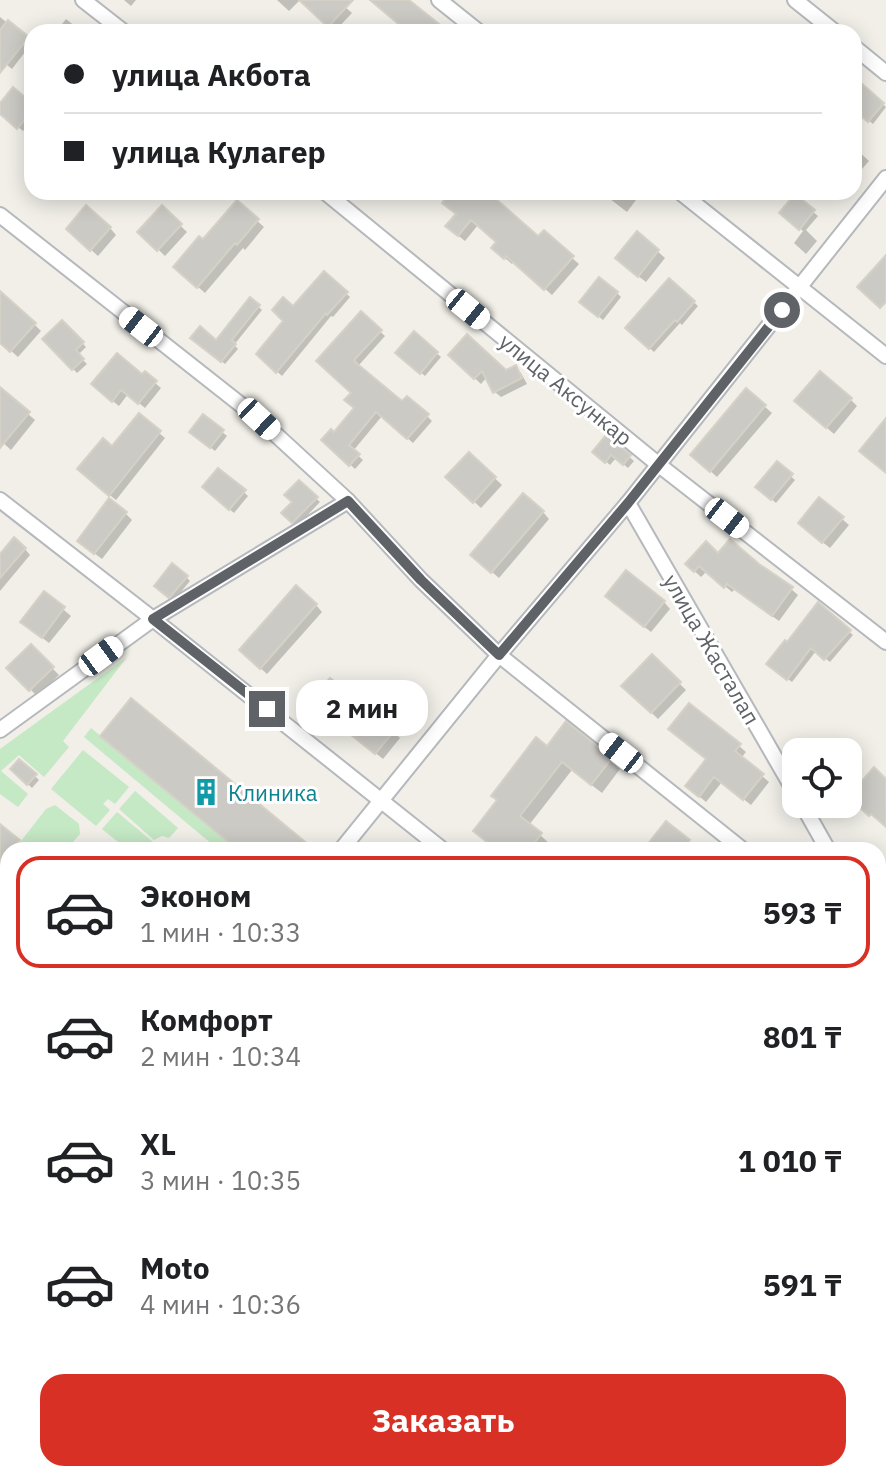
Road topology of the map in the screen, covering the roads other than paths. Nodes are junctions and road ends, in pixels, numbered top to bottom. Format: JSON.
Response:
{"nodes":[{"id":1,"x":83,"y":0,"type":"edge"},
{"id":2,"x":439,"y":0,"type":"edge"},
{"id":3,"x":795,"y":0,"type":"edge"},
{"id":4,"x":114,"y":24,"type":"edge"},
{"id":5,"x":469,"y":24,"type":"edge"},
{"id":6,"x":825,"y":24,"type":"edge"},
{"id":7,"x":862,"y":54,"type":"edge"},
{"id":8,"x":886,"y":73,"type":"edge"},
{"id":9,"x":886,"y":178,"type":"edge"},
{"id":10,"x":335,"y":200,"type":"edge"},
{"id":11,"x":690,"y":200,"type":"edge"},
{"id":12,"x":0,"y":215,"type":"edge"},
{"id":13,"x":799,"y":287,"type":"junction"},
{"id":14,"x":886,"y":356,"type":"edge"},
{"id":15,"x":659,"y":465,"type":"junction"},
{"id":16,"x":0,"y":500,"type":"edge"},
{"id":17,"x":348,"y":501,"type":"junction"},
{"id":18,"x":628,"y":503,"type":"junction"},
{"id":19,"x":153,"y":619,"type":"junction"},
{"id":20,"x":886,"y":642,"type":"edge"},
{"id":21,"x":499,"y":655,"type":"junction"},
{"id":22,"x":0,"y":730,"type":"edge"},
{"id":23,"x":782,"y":770,"type":"edge"},
{"id":24,"x":380,"y":800,"type":"junction"},
{"id":25,"x":810,"y":818,"type":"edge"},
{"id":26,"x":347,"y":842,"type":"edge"},
{"id":27,"x":433,"y":842,"type":"edge"},
{"id":28,"x":733,"y":842,"type":"edge"},
{"id":29,"x":823,"y":842,"type":"edge"}],
"edges":[{"from":1,"to":4,"type":"street"},
{"from":2,"to":5,"type":"street"},
{"from":3,"to":6,"type":"street"},
{"from":7,"to":8,"type":"street"},
{"from":9,"to":13,"type":"street"},
{"from":10,"to":15,"type":"street","name":"улица Аксункар"},
{"from":11,"to":13,"type":"street"},
{"from":12,"to":17,"type":"street"},
{"from":13,"to":14,"type":"street"},
{"from":13,"to":15,"type":"street"},
{"from":15,"to":18,"type":"street"},
{"from":15,"to":20,"type":"street","name":"улица Аксункар"},
{"from":16,"to":19,"type":"street"},
{"from":17,"to":19,"type":"street"},
{"from":17,"to":21,"type":"street"},
{"from":18,"to":21,"type":"street"},
{"from":18,"to":23,"type":"street","name":"улица Жасталап"},
{"from":19,"to":22,"type":"street"},
{"from":19,"to":24,"type":"street"},
{"from":21,"to":24,"type":"street"},
{"from":21,"to":28,"type":"street"},
{"from":24,"to":26,"type":"street"},
{"from":24,"to":27,"type":"street"},
{"from":25,"to":29,"type":"street"}]}
